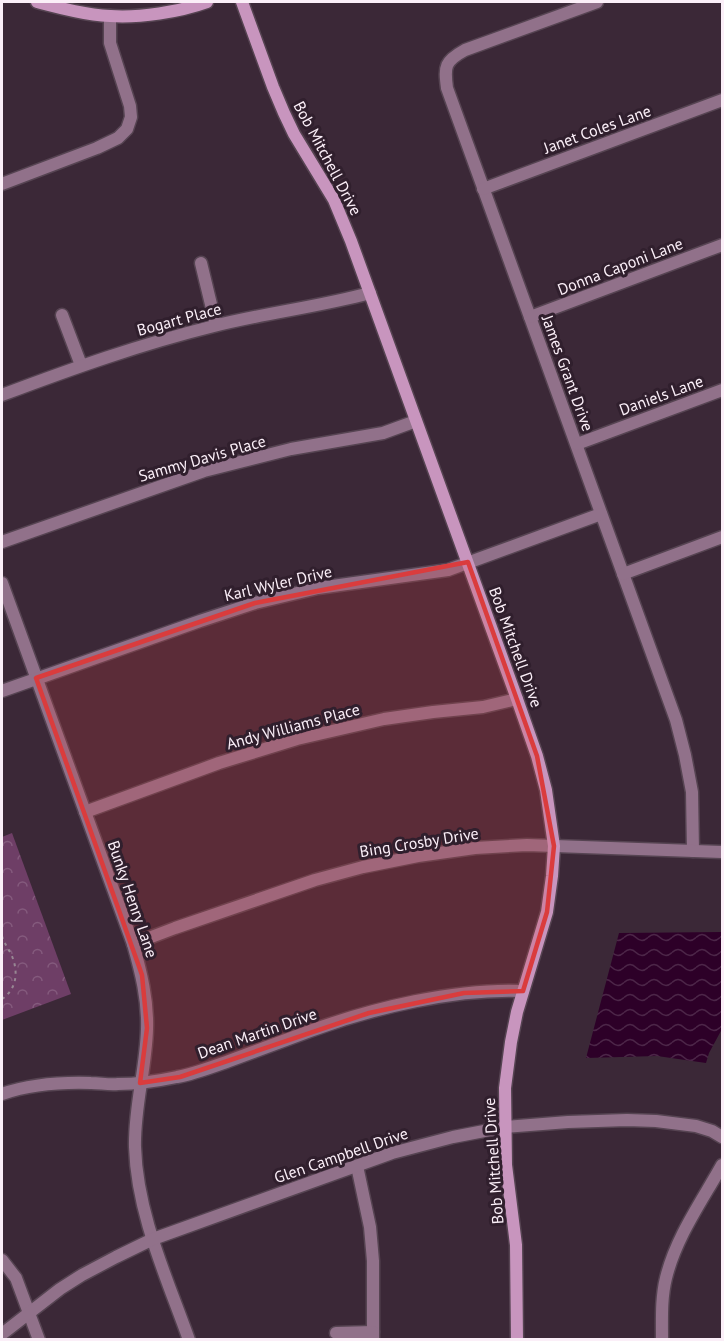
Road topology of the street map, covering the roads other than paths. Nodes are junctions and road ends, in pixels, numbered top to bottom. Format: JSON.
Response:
{"nodes":[{"id":1,"x":37,"y":2,"type":"edge"},
{"id":2,"x":207,"y":2,"type":"edge"},
{"id":3,"x":242,"y":2,"type":"edge"},
{"id":4,"x":597,"y":2,"type":"edge"},
{"id":5,"x":110,"y":16,"type":"junction"},
{"id":6,"x":723,"y":100,"type":"edge"},
{"id":7,"x":2,"y":184,"type":"edge"},
{"id":8,"x":483,"y":189,"type":"junction"},
{"id":9,"x":723,"y":245,"type":"edge"},
{"id":10,"x":201,"y":263,"type":"dead end"},
{"id":11,"x":370,"y":293,"type":"junction"},
{"id":12,"x":62,"y":315,"type":"dead end"},
{"id":13,"x":530,"y":317,"type":"junction"},
{"id":14,"x":216,"y":325,"type":"junction"},
{"id":15,"x":81,"y":365,"type":"junction"},
{"id":16,"x":723,"y":390,"type":"edge"},
{"id":17,"x":2,"y":395,"type":"edge"},
{"id":18,"x":416,"y":421,"type":"junction"},
{"id":19,"x":576,"y":444,"type":"junction"},
{"id":20,"x":601,"y":514,"type":"junction"},
{"id":21,"x":723,"y":537,"type":"edge"},
{"id":22,"x":2,"y":542,"type":"edge"},
{"id":23,"x":468,"y":562,"type":"junction"},
{"id":24,"x":623,"y":574,"type":"junction"},
{"id":25,"x":2,"y":583,"type":"edge"},
{"id":26,"x":36,"y":678,"type":"junction"},
{"id":27,"x":2,"y":691,"type":"edge"},
{"id":28,"x":517,"y":699,"type":"junction"},
{"id":29,"x":85,"y":812,"type":"junction"},
{"id":30,"x":554,"y":846,"type":"junction"},
{"id":31,"x":693,"y":851,"type":"junction"},
{"id":32,"x":723,"y":852,"type":"edge"},
{"id":33,"x":133,"y":944,"type":"junction"},
{"id":34,"x":523,"y":991,"type":"junction"},
{"id":35,"x":140,"y":1083,"type":"junction"},
{"id":36,"x":2,"y":1094,"type":"edge"},
{"id":37,"x":505,"y":1127,"type":"junction"},
{"id":38,"x":723,"y":1137,"type":"edge"},
{"id":39,"x":723,"y":1165,"type":"edge"},
{"id":40,"x":357,"y":1166,"type":"junction"},
{"id":41,"x":153,"y":1239,"type":"junction"},
{"id":42,"x":2,"y":1260,"type":"edge"},
{"id":43,"x":29,"y":1312,"type":"junction"},
{"id":44,"x":336,"y":1333,"type":"dead end"},
{"id":45,"x":2,"y":1334,"type":"edge"},
{"id":46,"x":373,"y":1336,"type":"edge"},
{"id":47,"x":39,"y":1340,"type":"edge"},
{"id":48,"x":189,"y":1340,"type":"edge"},
{"id":49,"x":517,"y":1340,"type":"edge"},
{"id":50,"x":662,"y":1340,"type":"edge"}],
"edges":[{"from":1,"to":5,"type":"street"},
{"from":2,"to":5,"type":"street"},
{"from":3,"to":11,"type":"street","name":"Bob Mitchell Drive"},
{"from":4,"to":8,"type":"street","name":"James Grant Drive"},
{"from":5,"to":7,"type":"street"},
{"from":6,"to":8,"type":"street","name":"Janet Coles Lane"},
{"from":8,"to":13,"type":"street","name":"James Grant Drive"},
{"from":9,"to":13,"type":"street","name":"Donna Caponi Lane"},
{"from":10,"to":14,"type":"street"},
{"from":11,"to":14,"type":"street","name":"Bogart Place"},
{"from":11,"to":18,"type":"street","name":"Bob Mitchell Drive"},
{"from":12,"to":15,"type":"street"},
{"from":13,"to":19,"type":"street","name":"James Grant Drive"},
{"from":14,"to":15,"type":"street","name":"Bogart Place"},
{"from":15,"to":17,"type":"street","name":"Bogart Place"},
{"from":16,"to":19,"type":"street","name":"Daniels Lane"},
{"from":18,"to":22,"type":"street","name":"Sammy Davis Place"},
{"from":18,"to":23,"type":"street","name":"Bob Mitchell Drive"},
{"from":19,"to":20,"type":"street","name":"James Grant Drive"},
{"from":20,"to":23,"type":"street","name":"Karl Wyler Drive"},
{"from":20,"to":24,"type":"street","name":"James Grant Drive"},
{"from":21,"to":24,"type":"street"},
{"from":23,"to":26,"type":"street","name":"Karl Wyler Drive"},
{"from":23,"to":28,"type":"street","name":"Bob Mitchell Drive"},
{"from":24,"to":31,"type":"street","name":"James Grant Drive"},
{"from":25,"to":26,"type":"street","name":"Bunky Henry Lane"},
{"from":26,"to":27,"type":"street","name":"Karl Wyler Drive"},
{"from":26,"to":29,"type":"street","name":"Bunky Henry Lane"},
{"from":28,"to":29,"type":"street","name":"Andy Williams Place"},
{"from":28,"to":30,"type":"street","name":"Bob Mitchell Drive"},
{"from":29,"to":33,"type":"street","name":"Bunky Henry Lane"},
{"from":30,"to":31,"type":"street","name":"Bing Crosby Drive"},
{"from":30,"to":33,"type":"street","name":"Bing Crosby Drive"},
{"from":30,"to":34,"type":"street","name":"Bob Mitchell Drive"},
{"from":31,"to":32,"type":"street","name":"Bing Crosby Drive"},
{"from":33,"to":35,"type":"street","name":"Bunky Henry Lane"},
{"from":34,"to":35,"type":"street","name":"Dean Martin Drive"},
{"from":34,"to":37,"type":"street","name":"Bob Mitchell Drive"},
{"from":35,"to":36,"type":"street","name":"Dean Martin Drive"},
{"from":35,"to":41,"type":"street","name":"Bunky Henry Lane"},
{"from":37,"to":38,"type":"street","name":"Glen Campbell Drive"},
{"from":37,"to":40,"type":"street","name":"Glen Campbell Drive"},
{"from":37,"to":49,"type":"street","name":"Bob Mitchell Drive"},
{"from":39,"to":50,"type":"street"},
{"from":40,"to":41,"type":"street","name":"Glen Campbell Drive"},
{"from":40,"to":46,"type":"street"},
{"from":41,"to":43,"type":"street","name":"Glen Campbell Drive"},
{"from":41,"to":48,"type":"street","name":"Bunky Henry Lane"},
{"from":42,"to":43,"type":"street"},
{"from":43,"to":45,"type":"street","name":"Glen Campbell Drive"},
{"from":43,"to":47,"type":"street"},
{"from":44,"to":46,"type":"street"}]}
